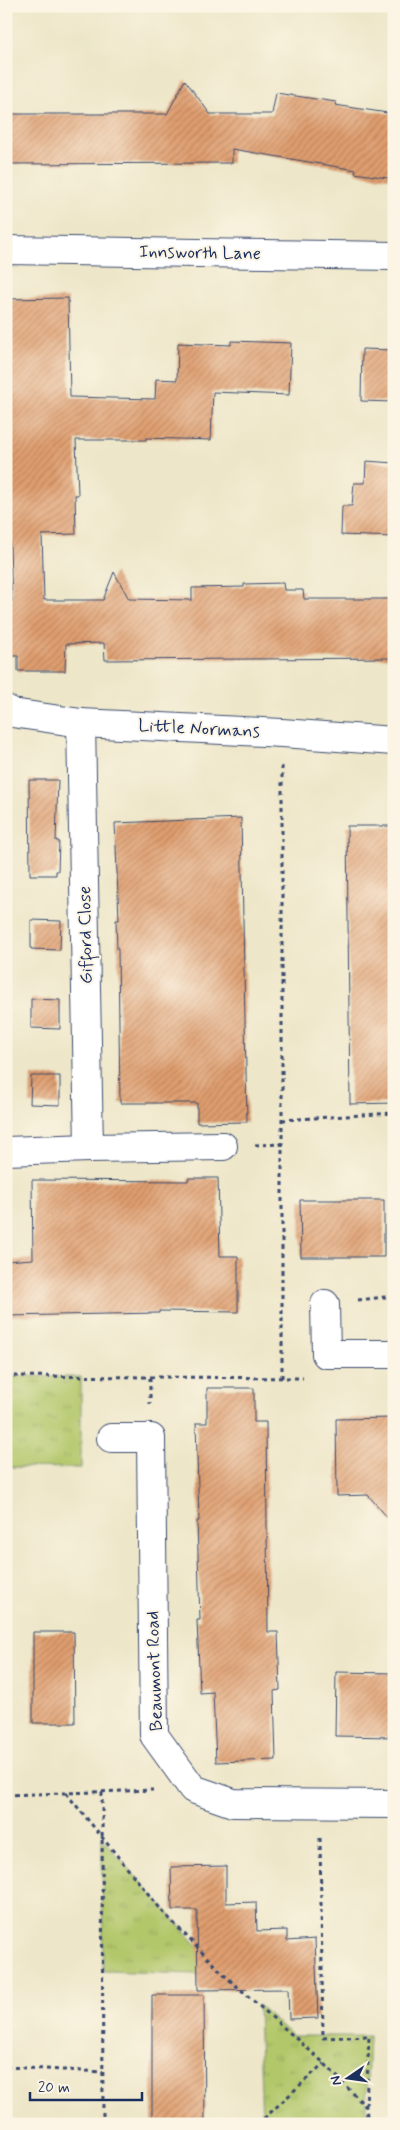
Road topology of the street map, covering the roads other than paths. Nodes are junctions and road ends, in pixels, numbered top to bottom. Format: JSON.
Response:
{"nodes":[{"id":1,"x":6,"y":250,"type":"edge"},
{"id":2,"x":394,"y":256,"type":"edge"},
{"id":3,"x":6,"y":709,"type":"edge"},
{"id":4,"x":81,"y":723,"type":"junction"},
{"id":5,"x":394,"y":741,"type":"edge"},
{"id":6,"x":223,"y":1146,"type":"dead end"},
{"id":7,"x":89,"y":1148,"type":"junction"},
{"id":8,"x":6,"y":1151,"type":"edge"},
{"id":9,"x":325,"y":1304,"type":"dead end"},
{"id":10,"x":394,"y":1354,"type":"edge"},
{"id":11,"x":111,"y":1438,"type":"dead end"},
{"id":12,"x":394,"y":1804,"type":"edge"}],
"edges":[{"from":1,"to":2,"type":"street","name":"Innsworth Lane"},
{"from":3,"to":4,"type":"street","name":"Little Normans"},
{"from":4,"to":5,"type":"street","name":"Little Normans"},
{"from":4,"to":7,"type":"street","name":"Gifford Close"},
{"from":6,"to":7,"type":"street"},
{"from":7,"to":8,"type":"street"},
{"from":9,"to":10,"type":"street"},
{"from":11,"to":12,"type":"street","name":"Beaumont Road"}]}
